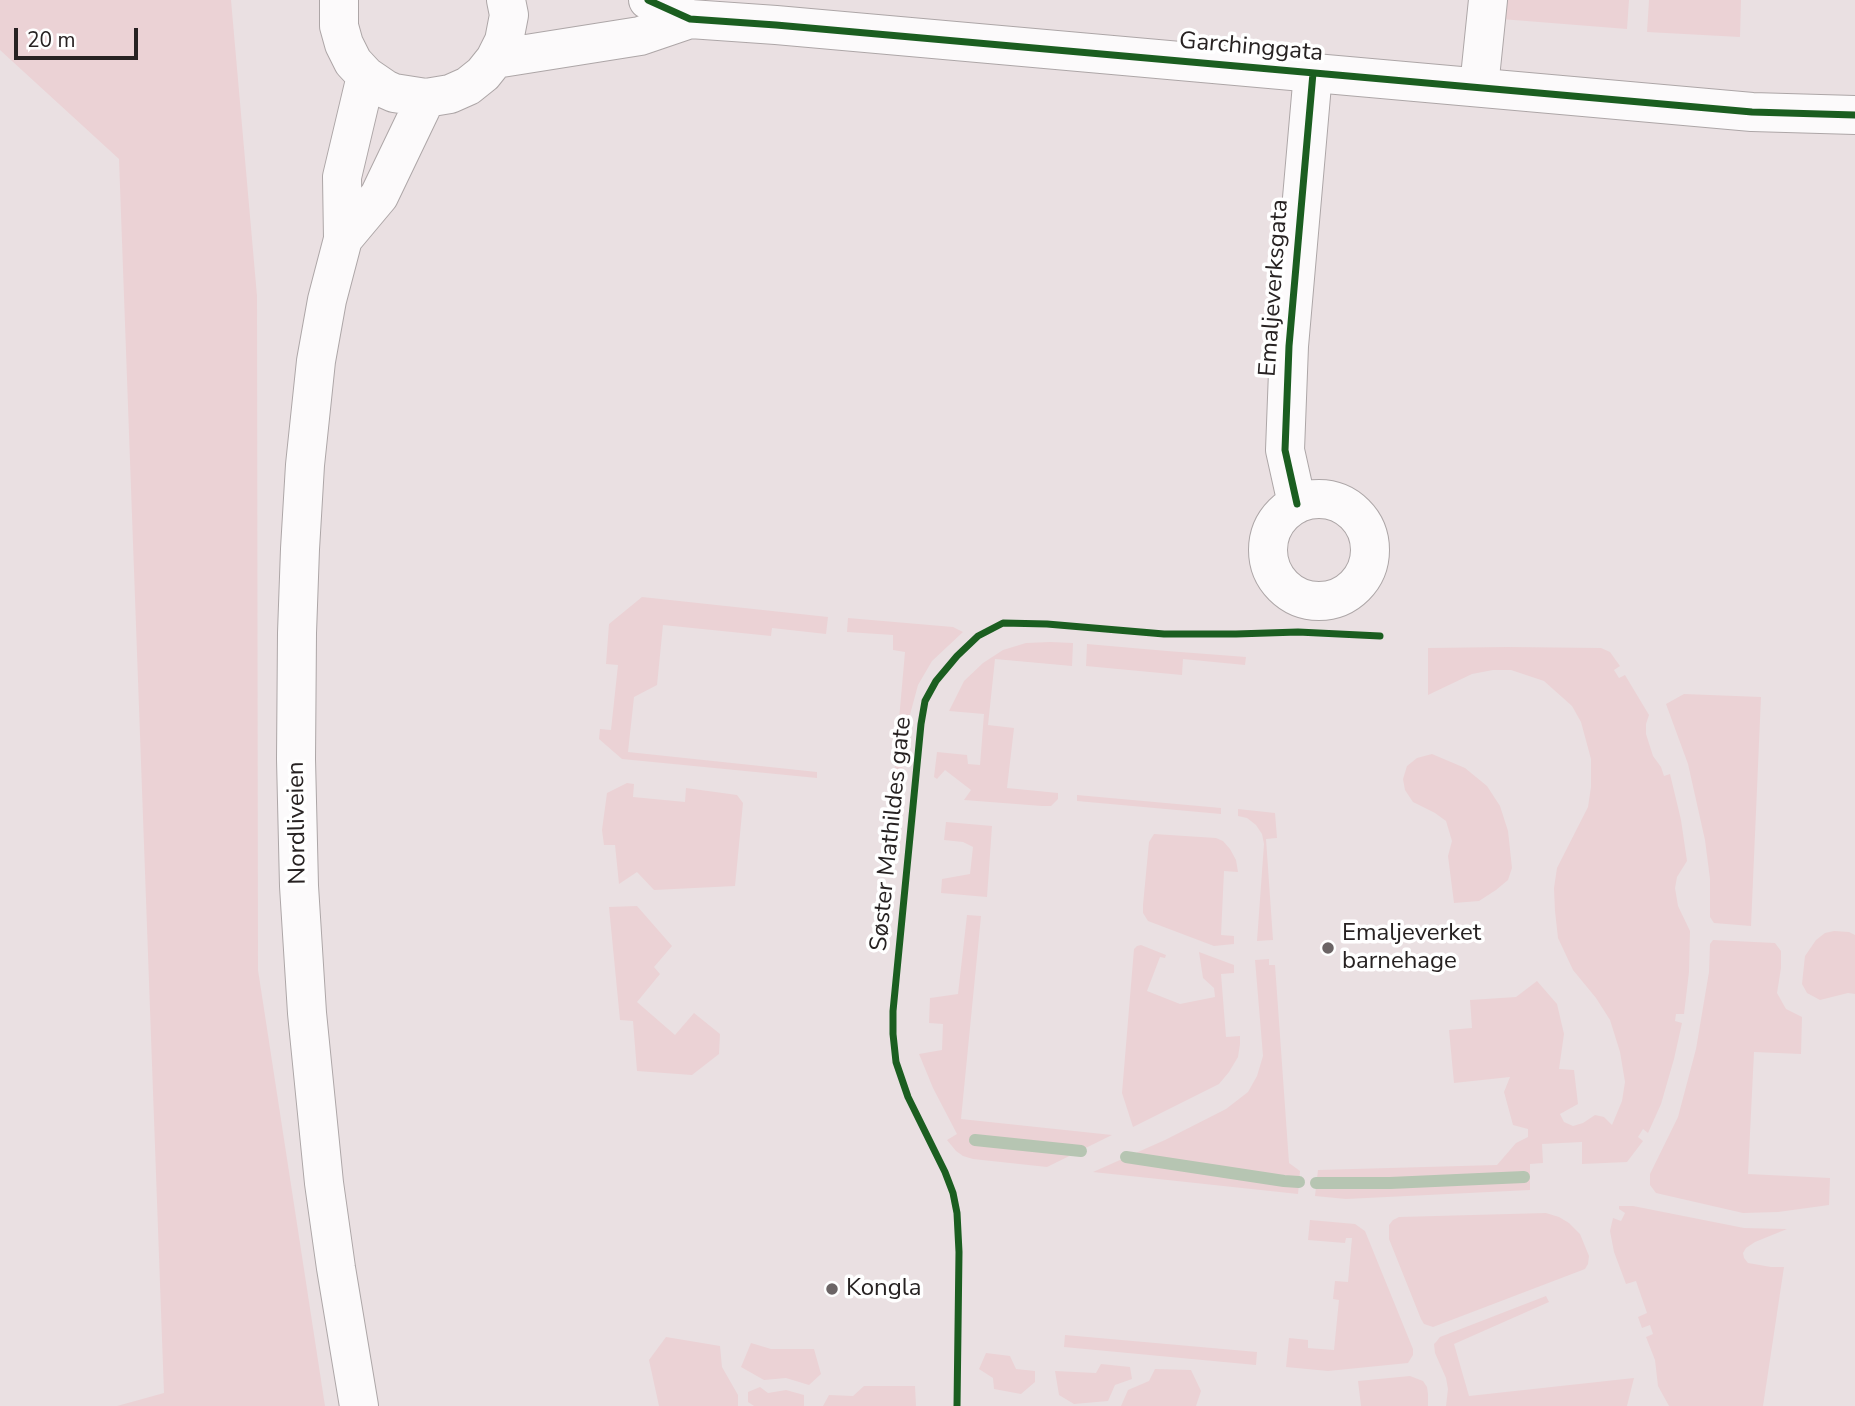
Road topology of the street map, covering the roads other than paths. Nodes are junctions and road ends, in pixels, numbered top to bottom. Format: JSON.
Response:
{"nodes":[{"id":1,"x":339,"y":0,"type":"edge"},
{"id":2,"x":506,"y":0,"type":"edge"},
{"id":3,"x":648,"y":0,"type":"edge"},
{"id":4,"x":1488,"y":0,"type":"edge"},
{"id":5,"x":690,"y":19,"type":"junction"},
{"id":6,"x":495,"y":59,"type":"junction"},
{"id":7,"x":1313,"y":74,"type":"junction"},
{"id":8,"x":366,"y":76,"type":"junction"},
{"id":9,"x":1479,"y":87,"type":"junction"},
{"id":10,"x":426,"y":98,"type":"junction"},
{"id":11,"x":1855,"y":115,"type":"edge"},
{"id":12,"x":343,"y":239,"type":"junction"},
{"id":13,"x":1297,"y":505,"type":"dead end"},
{"id":14,"x":359,"y":1406,"type":"edge"}],
"edges":[{"from":1,"to":8,"type":"street"},
{"from":2,"to":6,"type":"street"},
{"from":3,"to":5,"type":"street","name":"Garchinggata"},
{"from":4,"to":9,"type":"street"},
{"from":5,"to":6,"type":"street","name":"Garchinggata"},
{"from":5,"to":7,"type":"street","name":"Garchinggata"},
{"from":6,"to":10,"type":"street"},
{"from":7,"to":9,"type":"street","name":"Garchinggata"},
{"from":7,"to":13,"type":"street","name":"Emaljeverksgata"},
{"from":8,"to":10,"type":"street"},
{"from":8,"to":12,"type":"street","name":"Nordliveien"},
{"from":9,"to":11,"type":"street","name":"Garchinggata"},
{"from":10,"to":12,"type":"street","name":"Nordliveien"},
{"from":12,"to":14,"type":"street","name":"Nordliveien"}]}
